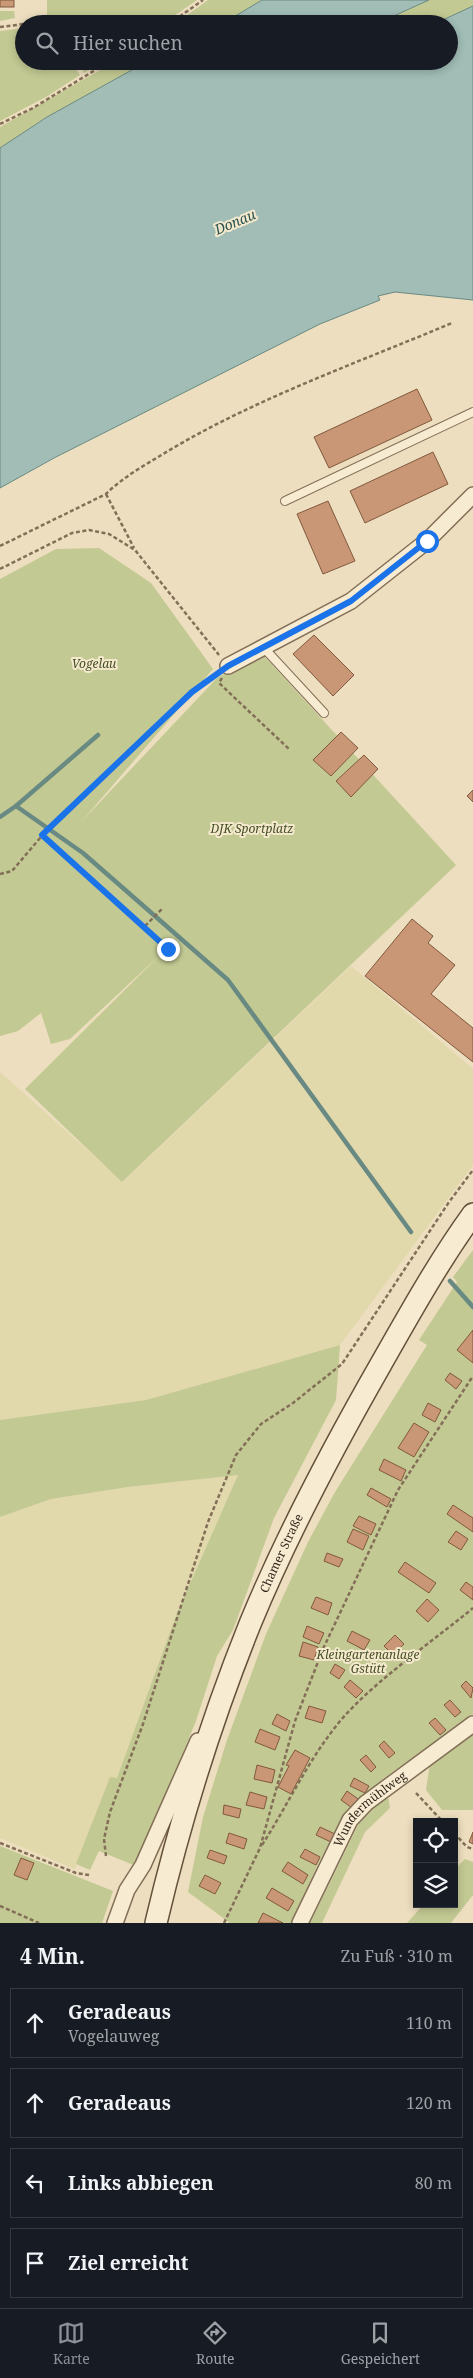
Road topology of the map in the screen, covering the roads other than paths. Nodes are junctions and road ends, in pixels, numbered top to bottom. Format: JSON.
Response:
{"nodes":[{"id":1,"x":473,"y":412,"type":"edge"},
{"id":2,"x":473,"y":495,"type":"edge"},
{"id":3,"x":285,"y":501,"type":"dead end"},
{"id":4,"x":264,"y":648,"type":"junction"},
{"id":5,"x":228,"y":666,"type":"road end"},
{"id":6,"x":324,"y":713,"type":"dead end"},
{"id":7,"x":473,"y":1214,"type":"edge"},
{"id":8,"x":250,"y":1623,"type":"junction"},
{"id":9,"x":473,"y":1724,"type":"edge"},
{"id":10,"x":115,"y":1923,"type":"edge"},
{"id":11,"x":156,"y":1923,"type":"edge"},
{"id":12,"x":300,"y":1923,"type":"edge"}],
"edges":[{"from":1,"to":3,"type":"lane"},
{"from":2,"to":4,"type":"street"},
{"from":4,"to":5,"type":"street"},
{"from":4,"to":6,"type":"lane"},
{"from":7,"to":8,"type":"main road","name":"Chamer Straße"},
{"from":8,"to":10,"type":"street"},
{"from":8,"to":11,"type":"main road","name":"Chamer Straße"},
{"from":9,"to":12,"type":"street","name":"Wundermühlweg"}]}
